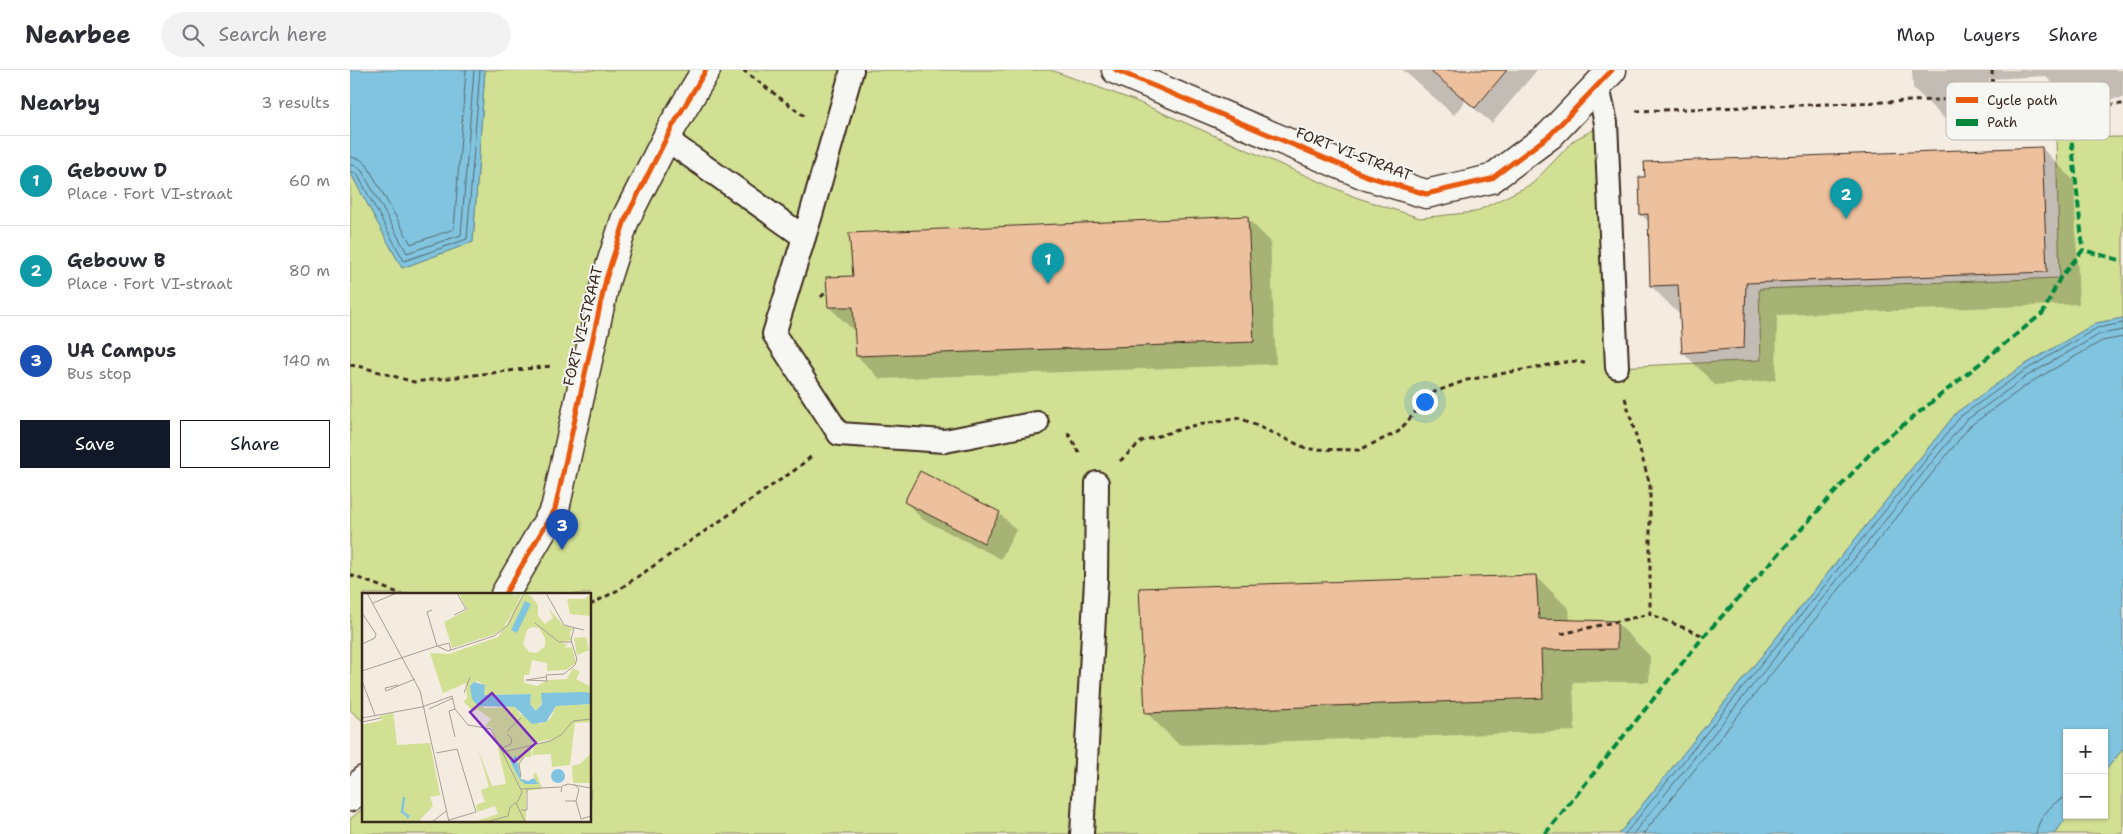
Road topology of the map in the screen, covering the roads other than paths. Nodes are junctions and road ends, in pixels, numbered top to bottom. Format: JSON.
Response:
{"nodes":[{"id":1,"x":706,"y":70,"type":"edge"},
{"id":2,"x":852,"y":70,"type":"edge"},
{"id":3,"x":1116,"y":70,"type":"edge"},
{"id":4,"x":1605,"y":78,"type":"edge"},
{"id":5,"x":666,"y":139,"type":"junction"},
{"id":6,"x":804,"y":237,"type":"junction"},
{"id":7,"x":1617,"y":367,"type":"road end"},
{"id":8,"x":1037,"y":423,"type":"road end"},
{"id":9,"x":1097,"y":483,"type":"road end"},
{"id":10,"x":506,"y":593,"type":"edge"},
{"id":11,"x":362,"y":782,"type":"edge"},
{"id":12,"x":350,"y":797,"type":"edge"},
{"id":13,"x":1082,"y":834,"type":"edge"}],
"edges":[{"from":1,"to":5,"type":"street","name":"FORT VI-STRAAT"},
{"from":2,"to":6,"type":"lane"},
{"from":3,"to":4,"type":"street","name":"FORT VI-STRAAT"},
{"from":4,"to":7,"type":"lane"},
{"from":5,"to":6,"type":"lane"},
{"from":5,"to":10,"type":"street","name":"FORT VI-STRAAT"},
{"from":6,"to":8,"type":"lane"},
{"from":9,"to":13,"type":"lane"},
{"from":11,"to":12,"type":"street"}]}
